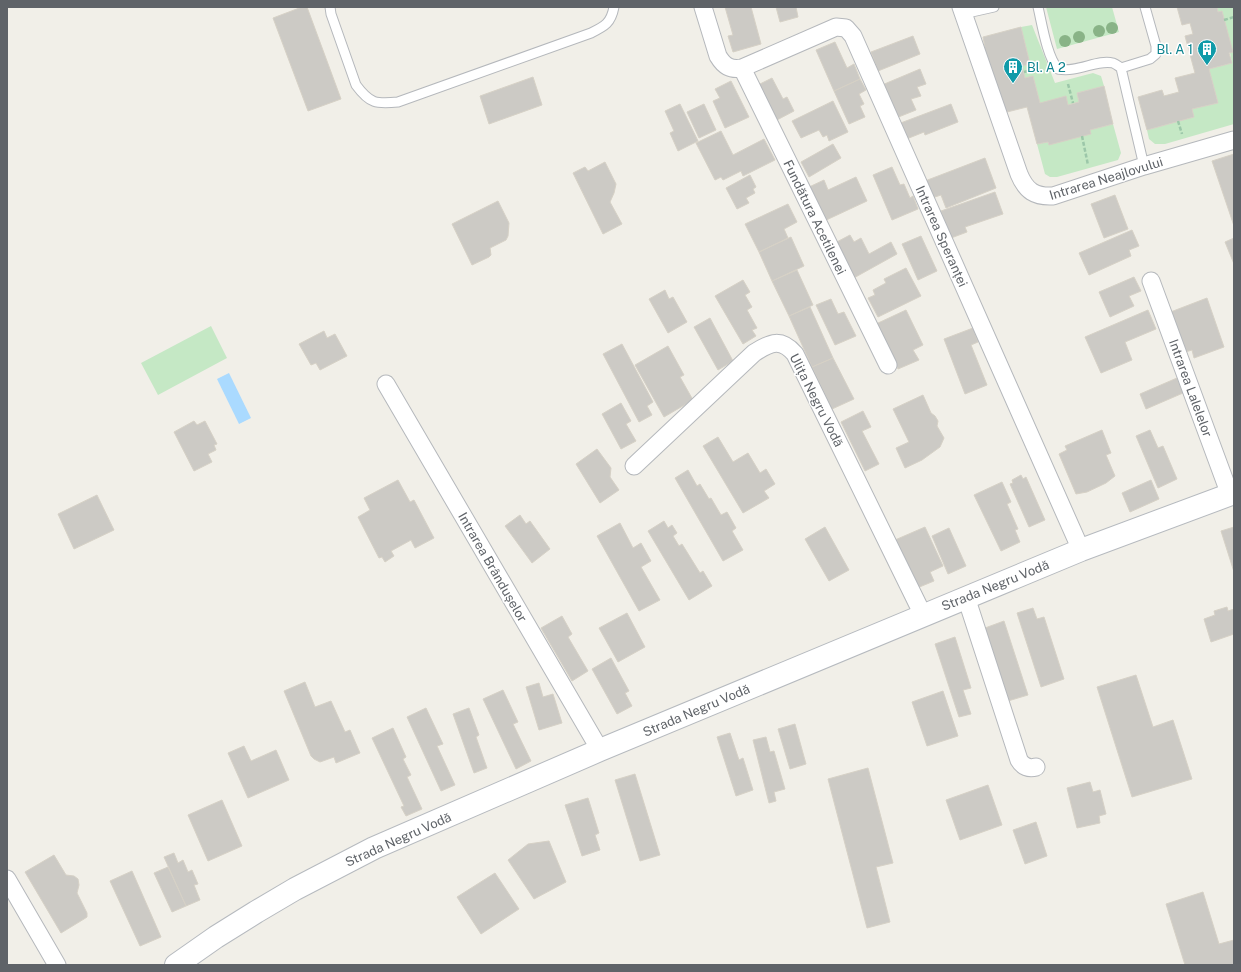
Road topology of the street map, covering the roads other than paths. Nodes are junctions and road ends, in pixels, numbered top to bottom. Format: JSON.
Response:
{"nodes":[{"id":1,"x":330,"y":7,"type":"edge"},
{"id":2,"x":614,"y":7,"type":"edge"},
{"id":3,"x":703,"y":7,"type":"edge"},
{"id":4,"x":994,"y":7,"type":"edge"},
{"id":5,"x":1038,"y":7,"type":"edge"},
{"id":6,"x":1146,"y":7,"type":"edge"},
{"id":7,"x":962,"y":11,"type":"edge"},
{"id":8,"x":742,"y":68,"type":"junction"},
{"id":9,"x":1121,"y":68,"type":"junction"},
{"id":10,"x":1234,"y":140,"type":"edge"},
{"id":11,"x":1144,"y":166,"type":"junction"},
{"id":12,"x":1152,"y":281,"type":"dead end"},
{"id":13,"x":888,"y":365,"type":"dead end"},
{"id":14,"x":386,"y":384,"type":"dead end"},
{"id":15,"x":634,"y":466,"type":"dead end"},
{"id":16,"x":1232,"y":494,"type":"edge"},
{"id":17,"x":1081,"y":550,"type":"junction"},
{"id":18,"x":966,"y":597,"type":"junction"},
{"id":19,"x":923,"y":615,"type":"junction"},
{"id":20,"x":600,"y":750,"type":"junction"},
{"id":21,"x":1036,"y":767,"type":"dead end"},
{"id":22,"x":7,"y":879,"type":"edge"},
{"id":23,"x":57,"y":965,"type":"edge"},
{"id":24,"x":176,"y":965,"type":"edge"}],
"edges":[{"from":1,"to":2,"type":"lane"},
{"from":3,"to":8,"type":"street"},
{"from":4,"to":7,"type":"lane"},
{"from":5,"to":9,"type":"lane"},
{"from":6,"to":9,"type":"lane"},
{"from":7,"to":11,"type":"street","name":"Intrarea Neajlovului"},
{"from":8,"to":13,"type":"street","name":"Fundătura Acetilenei"},
{"from":8,"to":17,"type":"street","name":"Intrarea Speranței"},
{"from":9,"to":11,"type":"lane"},
{"from":10,"to":11,"type":"street","name":"Intrarea Neajlovului"},
{"from":12,"to":16,"type":"street","name":"Intrarea Lalelelor"},
{"from":14,"to":20,"type":"street","name":"Intrarea Brândușelor"},
{"from":15,"to":19,"type":"street","name":"Ulița Negru Vodă"},
{"from":16,"to":17,"type":"street","name":"Strada Negru Vodă"},
{"from":17,"to":18,"type":"street","name":"Strada Negru Vodă"},
{"from":18,"to":19,"type":"street","name":"Strada Negru Vodă"},
{"from":18,"to":21,"type":"street"},
{"from":19,"to":20,"type":"street","name":"Strada Negru Vodă"},
{"from":20,"to":24,"type":"street","name":"Strada Negru Vodă"},
{"from":22,"to":23,"type":"street"}]}
